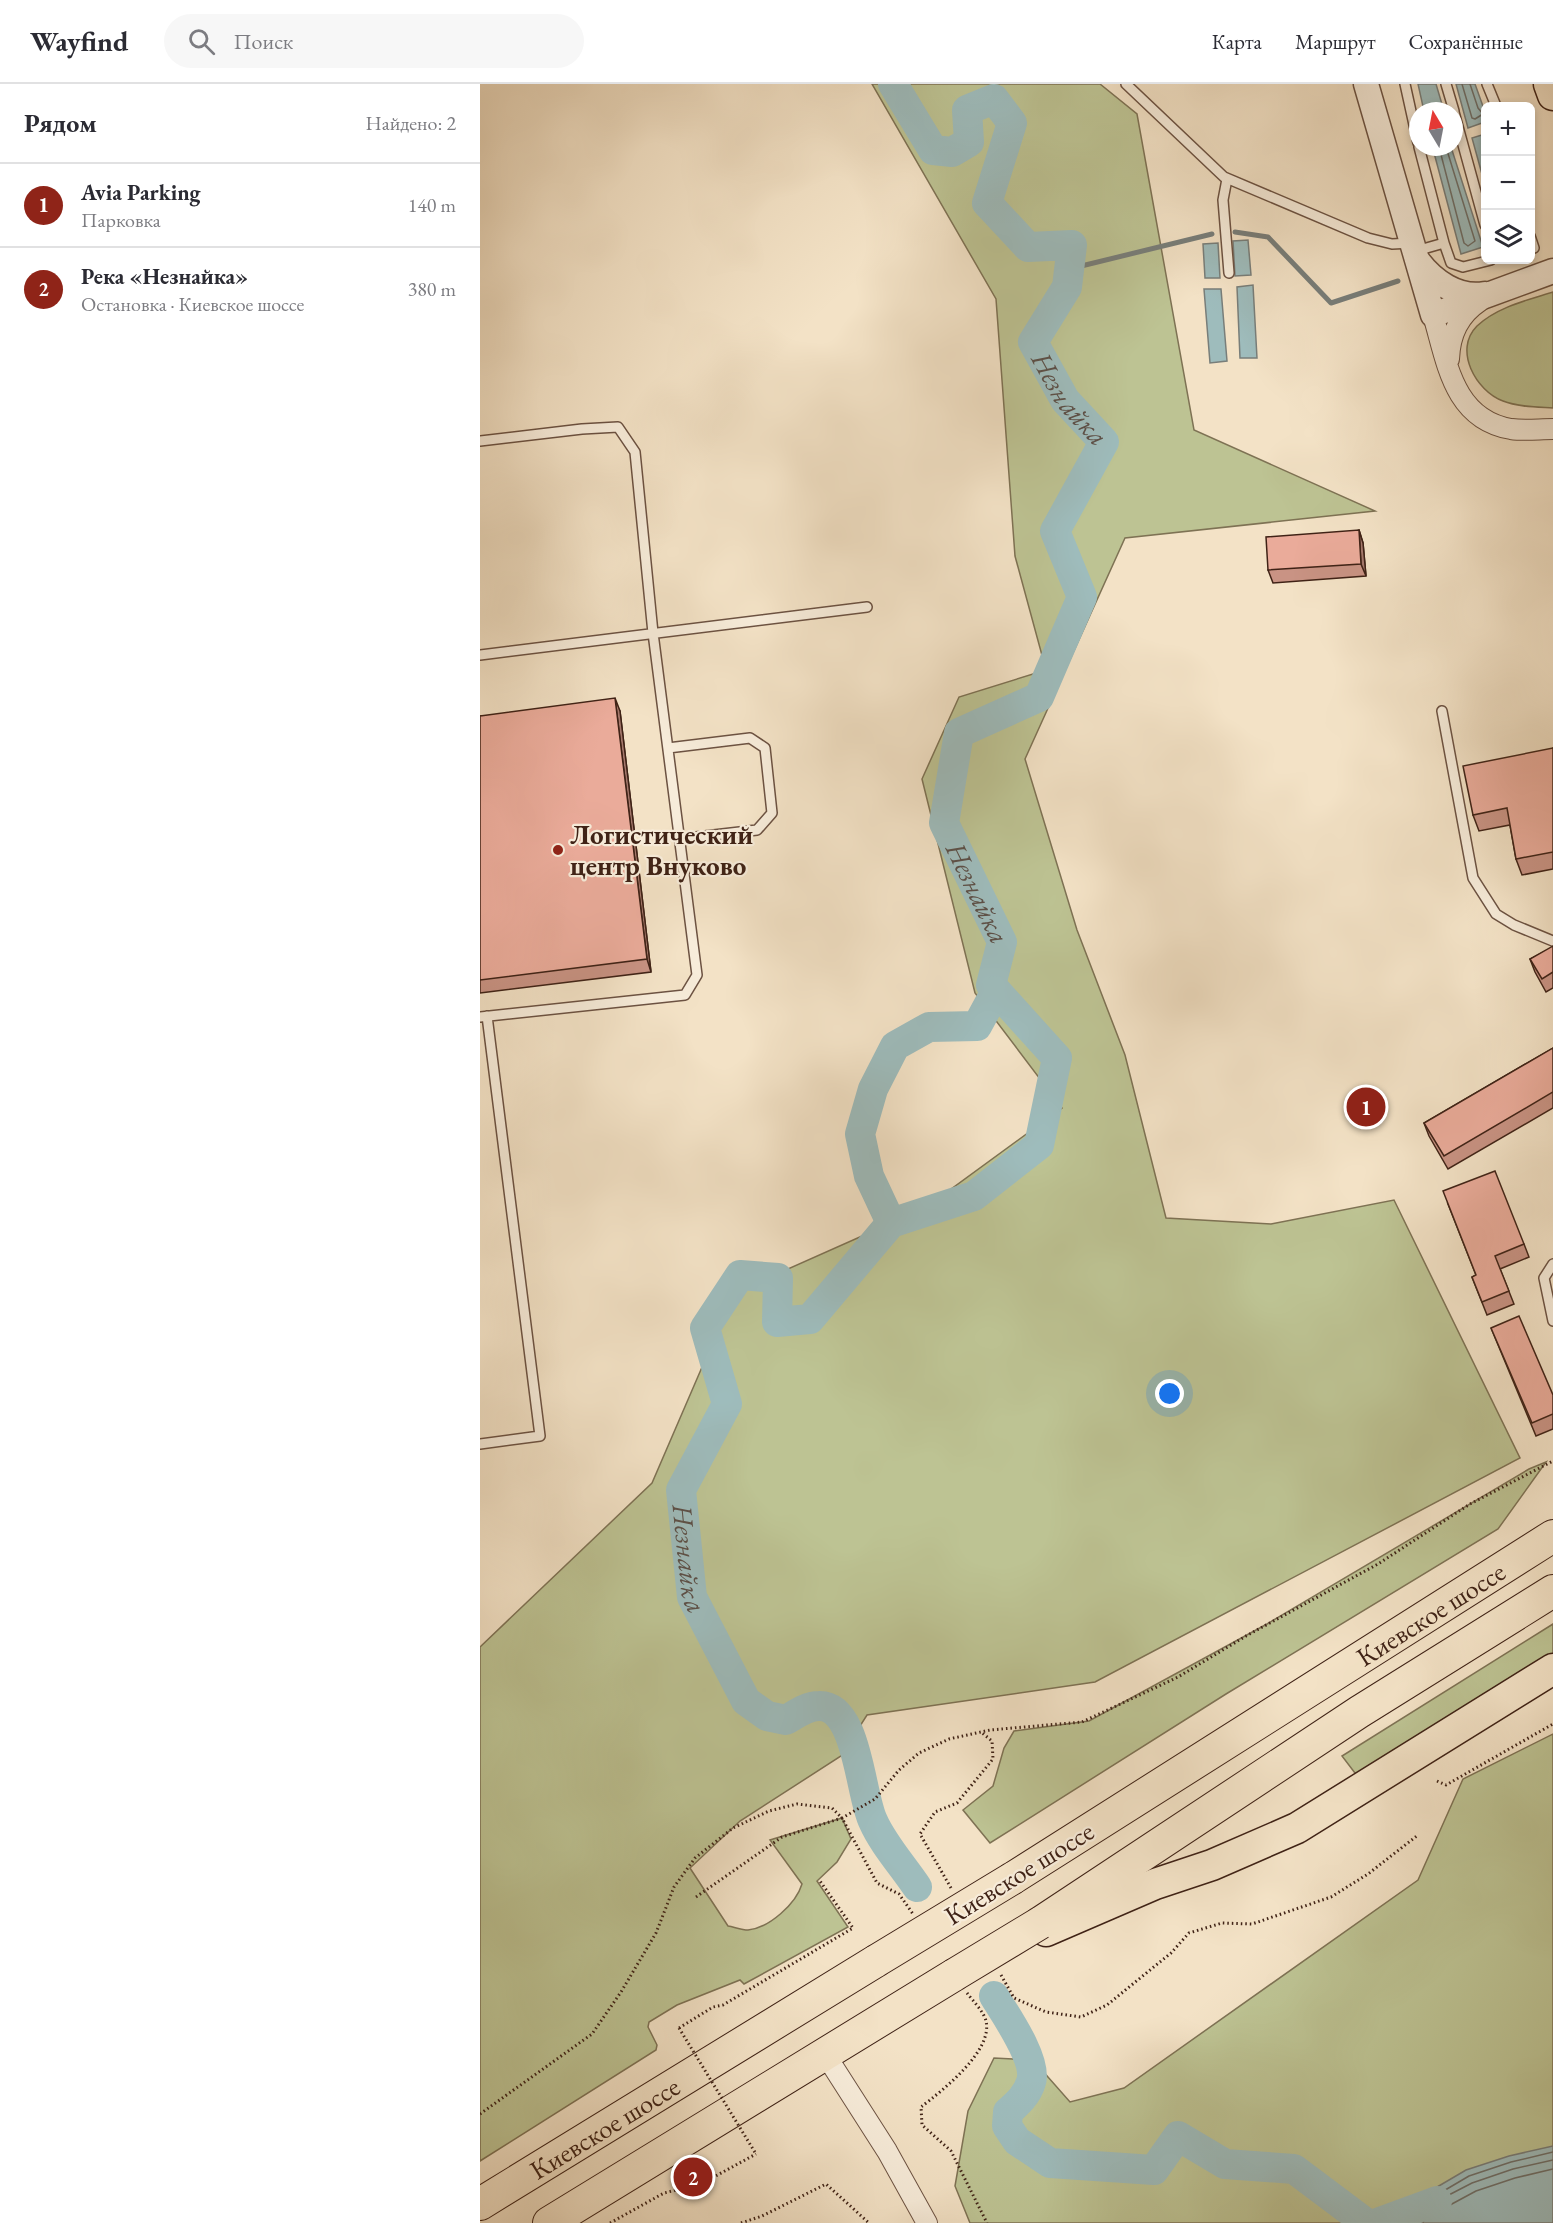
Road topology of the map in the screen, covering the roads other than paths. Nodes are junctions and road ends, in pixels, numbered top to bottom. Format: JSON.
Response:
{"nodes":[{"id":1,"x":1126,"y":84,"type":"edge"},
{"id":2,"x":1366,"y":84,"type":"edge"},
{"id":3,"x":1405,"y":84,"type":"edge"},
{"id":4,"x":1446,"y":84,"type":"edge"},
{"id":5,"x":1487,"y":84,"type":"edge"},
{"id":6,"x":1549,"y":84,"type":"edge"},
{"id":7,"x":1553,"y":95,"type":"edge"},
{"id":8,"x":1409,"y":102,"type":"edge"},
{"id":9,"x":1451,"y":102,"type":"edge"},
{"id":10,"x":1494,"y":102,"type":"edge"},
{"id":11,"x":1463,"y":144,"type":"edge"},
{"id":12,"x":1422,"y":156,"type":"edge"},
{"id":13,"x":1227,"y":179,"type":"junction"},
{"id":14,"x":1481,"y":210,"type":"edge"},
{"id":15,"x":1444,"y":243,"type":"junction"},
{"id":16,"x":1414,"y":251,"type":"junction"},
{"id":17,"x":1481,"y":262,"type":"edge"},
{"id":18,"x":1553,"y":271,"type":"edge"},
{"id":19,"x":1229,"y":273,"type":"dead end"},
{"id":20,"x":1493,"y":293,"type":"junction"},
{"id":21,"x":1433,"y":315,"type":"junction"},
{"id":22,"x":1449,"y":368,"type":"junction"},
{"id":23,"x":1553,"y":429,"type":"edge"},
{"id":24,"x":480,"y":441,"type":"edge"},
{"id":25,"x":867,"y":607,"type":"dead end"},
{"id":26,"x":653,"y":633,"type":"junction"},
{"id":27,"x":480,"y":655,"type":"edge"},
{"id":28,"x":1442,"y":711,"type":"dead end"},
{"id":29,"x":668,"y":748,"type":"junction"},
{"id":30,"x":679,"y":839,"type":"junction"},
{"id":31,"x":1553,"y":941,"type":"edge"},
{"id":32,"x":483,"y":1017,"type":"edge"},
{"id":33,"x":1553,"y":1264,"type":"edge"},
{"id":34,"x":1553,"y":1321,"type":"edge"},
{"id":35,"x":480,"y":1443,"type":"edge"},
{"id":36,"x":1553,"y":1536,"type":"edge"},
{"id":37,"x":1553,"y":1591,"type":"edge"},
{"id":38,"x":1553,"y":1669,"type":"edge"},
{"id":39,"x":1043,"y":1927,"type":"junction"},
{"id":40,"x":825,"y":2054,"type":"junction"},
{"id":41,"x":480,"y":2204,"type":"edge"},
{"id":42,"x":549,"y":2223,"type":"edge"},
{"id":43,"x":927,"y":2223,"type":"edge"}],
"edges":[{"from":1,"to":13,"type":"lane"},
{"from":2,"to":16,"type":"street"},
{"from":3,"to":8,"type":"lane"},
{"from":4,"to":9,"type":"lane"},
{"from":5,"to":10,"type":"lane"},
{"from":6,"to":7,"type":"main road"},
{"from":11,"to":14,"type":"lane"},
{"from":12,"to":15,"type":"lane"},
{"from":13,"to":16,"type":"lane"},
{"from":13,"to":19,"type":"lane"},
{"from":15,"to":16,"type":"lane"},
{"from":15,"to":17,"type":"lane"},
{"from":16,"to":20,"type":"street"},
{"from":16,"to":21,"type":"street"},
{"from":18,"to":20,"type":"street"},
{"from":20,"to":21,"type":"street"},
{"from":20,"to":22,"type":"street"},
{"from":21,"to":22,"type":"street"},
{"from":22,"to":23,"type":"street"},
{"from":24,"to":26,"type":"lane"},
{"from":25,"to":26,"type":"lane"},
{"from":26,"to":27,"type":"lane"},
{"from":26,"to":29,"type":"lane"},
{"from":28,"to":31,"type":"lane"},
{"from":29,"to":30,"type":"lane"},
{"from":29,"to":30,"type":"lane"},
{"from":30,"to":32,"type":"lane"},
{"from":32,"to":35,"type":"lane"},
{"from":33,"to":34,"type":"lane"},
{"from":36,"to":41,"type":"highway","name":"Киевское шоссе","bridge":true},
{"from":37,"to":39,"type":"highway","name":"Киевское шоссе"},
{"from":38,"to":39,"type":"main road"},
{"from":39,"to":40,"type":"highway","name":"Киевское шоссе","bridge":true},
{"from":40,"to":42,"type":"highway","name":"Киевское шоссе"},
{"from":40,"to":43,"type":"street"}]}
